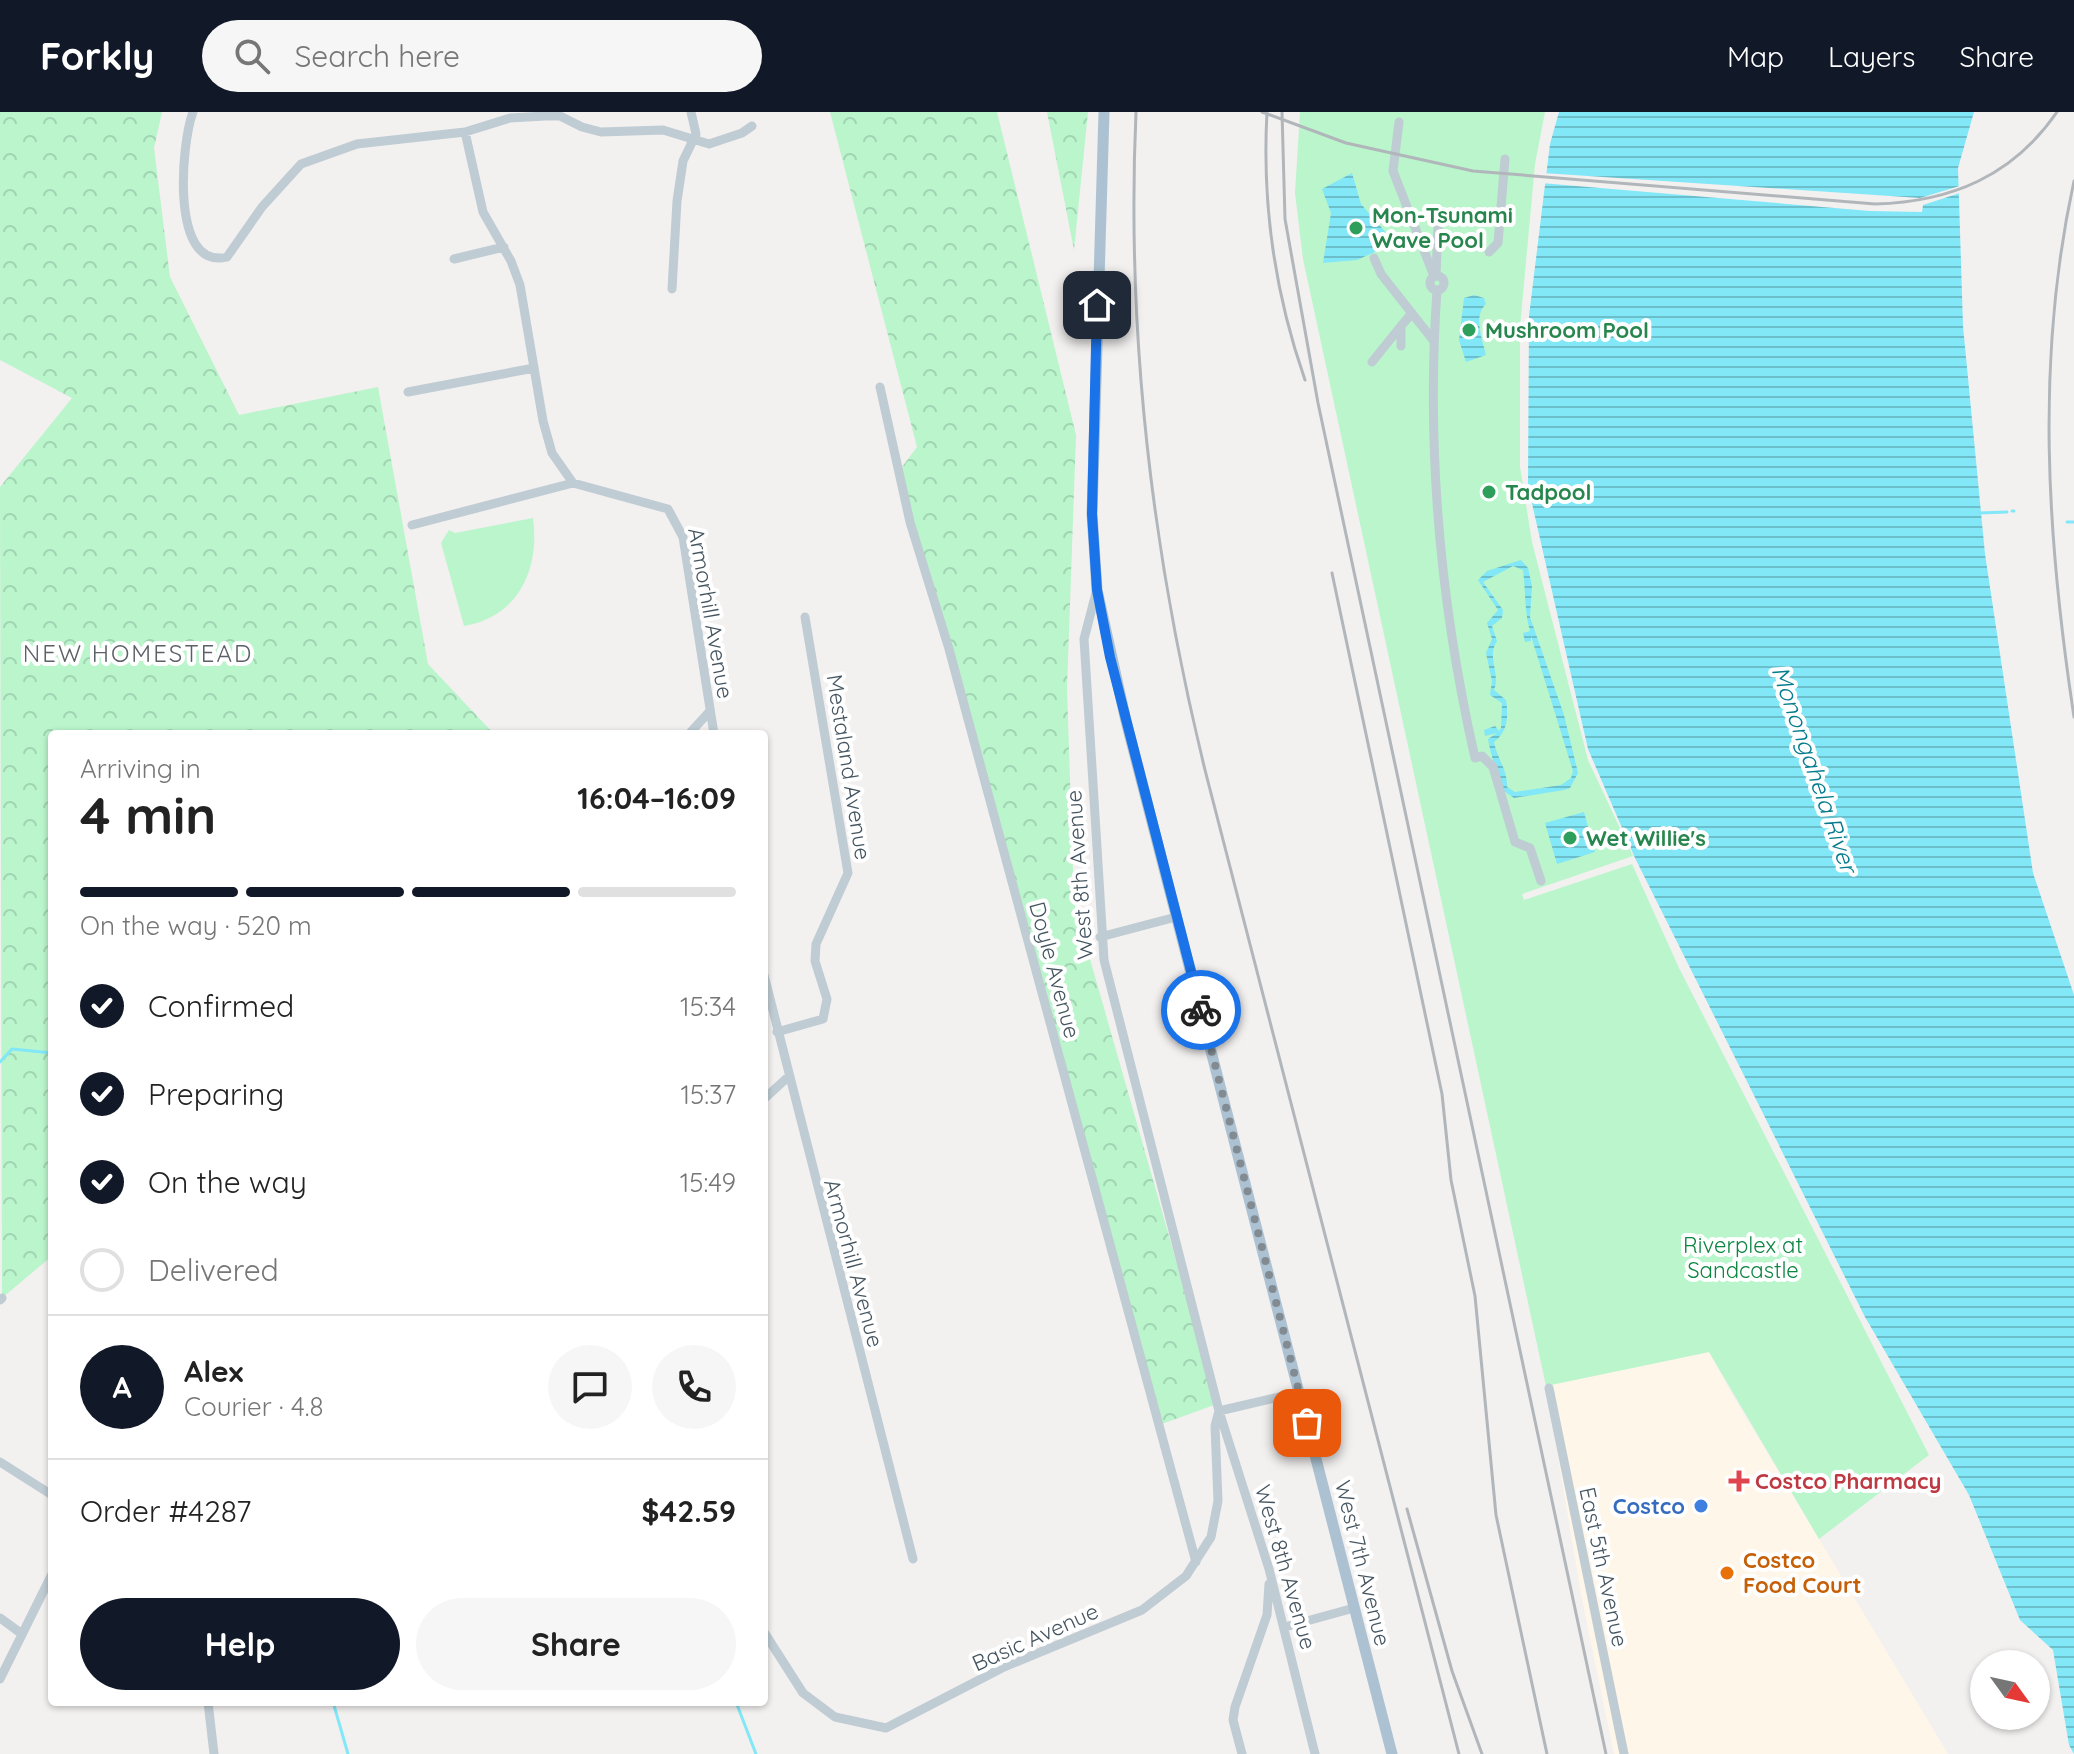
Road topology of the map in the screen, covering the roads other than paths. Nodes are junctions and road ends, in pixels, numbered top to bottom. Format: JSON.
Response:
{"nodes":[{"id":1,"x":193,"y":112,"type":"edge"},
{"id":2,"x":691,"y":112,"type":"edge"},
{"id":3,"x":1104,"y":112,"type":"edge"},
{"id":4,"x":1399,"y":122,"type":"dead end"},
{"id":5,"x":752,"y":126,"type":"dead end"},
{"id":6,"x":465,"y":132,"type":"junction"},
{"id":7,"x":695,"y":140,"type":"junction"},
{"id":8,"x":1505,"y":159,"type":"dead end"},
{"id":9,"x":1438,"y":226,"type":"dead end"},
{"id":10,"x":1438,"y":242,"type":"junction"},
{"id":11,"x":504,"y":247,"type":"junction"},
{"id":12,"x":1422,"y":247,"type":"junction"},
{"id":13,"x":1489,"y":252,"type":"dead end"},
{"id":14,"x":1374,"y":258,"type":"dead end"},
{"id":15,"x":454,"y":259,"type":"dead end"},
{"id":16,"x":1435,"y":276,"type":"junction"},
{"id":17,"x":672,"y":289,"type":"dead end"},
{"id":18,"x":1412,"y":313,"type":"junction"},
{"id":19,"x":1401,"y":326,"type":"junction"},
{"id":20,"x":1433,"y":340,"type":"junction"},
{"id":21,"x":1401,"y":346,"type":"dead end"},
{"id":22,"x":1372,"y":362,"type":"dead end"},
{"id":23,"x":534,"y":368,"type":"junction"},
{"id":24,"x":880,"y":387,"type":"dead end"},
{"id":25,"x":408,"y":392,"type":"dead end"},
{"id":26,"x":573,"y":483,"type":"junction"},
{"id":27,"x":412,"y":525,"type":"dead end"},
{"id":28,"x":1097,"y":590,"type":"junction"},
{"id":29,"x":805,"y":617,"type":"dead end"},
{"id":30,"x":710,"y":711,"type":"junction"},
{"id":31,"x":693,"y":730,"type":"edge"},
{"id":32,"x":713,"y":730,"type":"edge"},
{"id":33,"x":1541,"y":881,"type":"dead end"},
{"id":34,"x":1176,"y":917,"type":"junction"},
{"id":35,"x":1100,"y":937,"type":"junction"},
{"id":36,"x":768,"y":993,"type":"edge"},
{"id":37,"x":777,"y":1032,"type":"junction"},
{"id":38,"x":788,"y":1077,"type":"junction"},
{"id":39,"x":768,"y":1095,"type":"edge"},
{"id":40,"x":1549,"y":1388,"type":"dead end"},
{"id":41,"x":1300,"y":1392,"type":"junction"},
{"id":42,"x":1219,"y":1411,"type":"junction"},
{"id":43,"x":0,"y":1462,"type":"edge"},
{"id":44,"x":48,"y":1492,"type":"edge"},
{"id":45,"x":913,"y":1559,"type":"dead end"},
{"id":46,"x":1196,"y":1562,"type":"junction"},
{"id":47,"x":1269,"y":1569,"type":"junction"},
{"id":48,"x":48,"y":1582,"type":"edge"},
{"id":49,"x":1354,"y":1608,"type":"junction"},
{"id":50,"x":0,"y":1618,"type":"edge"},
{"id":51,"x":1285,"y":1627,"type":"junction"},
{"id":52,"x":22,"y":1634,"type":"junction"},
{"id":53,"x":768,"y":1638,"type":"edge"},
{"id":54,"x":0,"y":1679,"type":"edge"},
{"id":55,"x":208,"y":1706,"type":"edge"},
{"id":56,"x":214,"y":1754,"type":"edge"},
{"id":57,"x":1242,"y":1754,"type":"edge"},
{"id":58,"x":1315,"y":1754,"type":"edge"},
{"id":59,"x":1392,"y":1754,"type":"edge"},
{"id":60,"x":1624,"y":1754,"type":"edge"}],
"edges":[{"from":1,"to":6,"type":"street"},
{"from":2,"to":7,"type":"street"},
{"from":3,"to":28,"type":"main road","name":"West 8th Avenue"},
{"from":4,"to":12,"type":"street"},
{"from":5,"to":7,"type":"street"},
{"from":6,"to":7,"type":"street"},
{"from":6,"to":11,"type":"street"},
{"from":7,"to":17,"type":"street"},
{"from":8,"to":13,"type":"street"},
{"from":9,"to":10,"type":"street"},
{"from":10,"to":12,"type":"street"},
{"from":10,"to":16,"type":"street"},
{"from":11,"to":15,"type":"street"},
{"from":11,"to":23,"type":"street"},
{"from":12,"to":16,"type":"street"},
{"from":14,"to":18,"type":"street"},
{"from":16,"to":20,"type":"street"},
{"from":18,"to":19,"type":"street"},
{"from":18,"to":20,"type":"street"},
{"from":19,"to":21,"type":"street"},
{"from":19,"to":22,"type":"street"},
{"from":20,"to":33,"type":"street"},
{"from":23,"to":25,"type":"street"},
{"from":23,"to":26,"type":"street"},
{"from":24,"to":46,"type":"street","name":"Doyle Avenue"},
{"from":26,"to":27,"type":"street"},
{"from":26,"to":30,"type":"street","name":"Armorhill Avenue"},
{"from":28,"to":34,"type":"main road","name":"West 7th Avenue"},
{"from":28,"to":35,"type":"street","name":"West 8th Avenue"},
{"from":29,"to":37,"type":"street","name":"Mestaland Avenue"},
{"from":30,"to":31,"type":"street"},
{"from":30,"to":32,"type":"street","name":"Armorhill Avenue"},
{"from":34,"to":35,"type":"street"},
{"from":34,"to":41,"type":"main road","name":"West 7th Avenue"},
{"from":35,"to":42,"type":"street","name":"West 8th Avenue"},
{"from":36,"to":37,"type":"street","name":"Armorhill Avenue"},
{"from":37,"to":38,"type":"street","name":"Armorhill Avenue"},
{"from":38,"to":39,"type":"street"},
{"from":38,"to":45,"type":"street","name":"Armorhill Avenue"},
{"from":40,"to":60,"type":"street","name":"East 5th Avenue"},
{"from":41,"to":42,"type":"street"},
{"from":41,"to":49,"type":"main road","name":"West 7th Avenue"},
{"from":42,"to":46,"type":"street","name":"Basic Avenue"},
{"from":42,"to":47,"type":"street","name":"West 8th Avenue"},
{"from":43,"to":44,"type":"street"},
{"from":46,"to":53,"type":"street","name":"Basic Avenue"},
{"from":47,"to":51,"type":"street","name":"West 8th Avenue"},
{"from":47,"to":57,"type":"street"},
{"from":48,"to":52,"type":"street"},
{"from":49,"to":51,"type":"street"},
{"from":49,"to":59,"type":"main road","name":"West 7th Avenue"},
{"from":50,"to":52,"type":"street"},
{"from":51,"to":58,"type":"street","name":"West 8th Avenue"},
{"from":52,"to":54,"type":"street"},
{"from":55,"to":56,"type":"street"}]}
